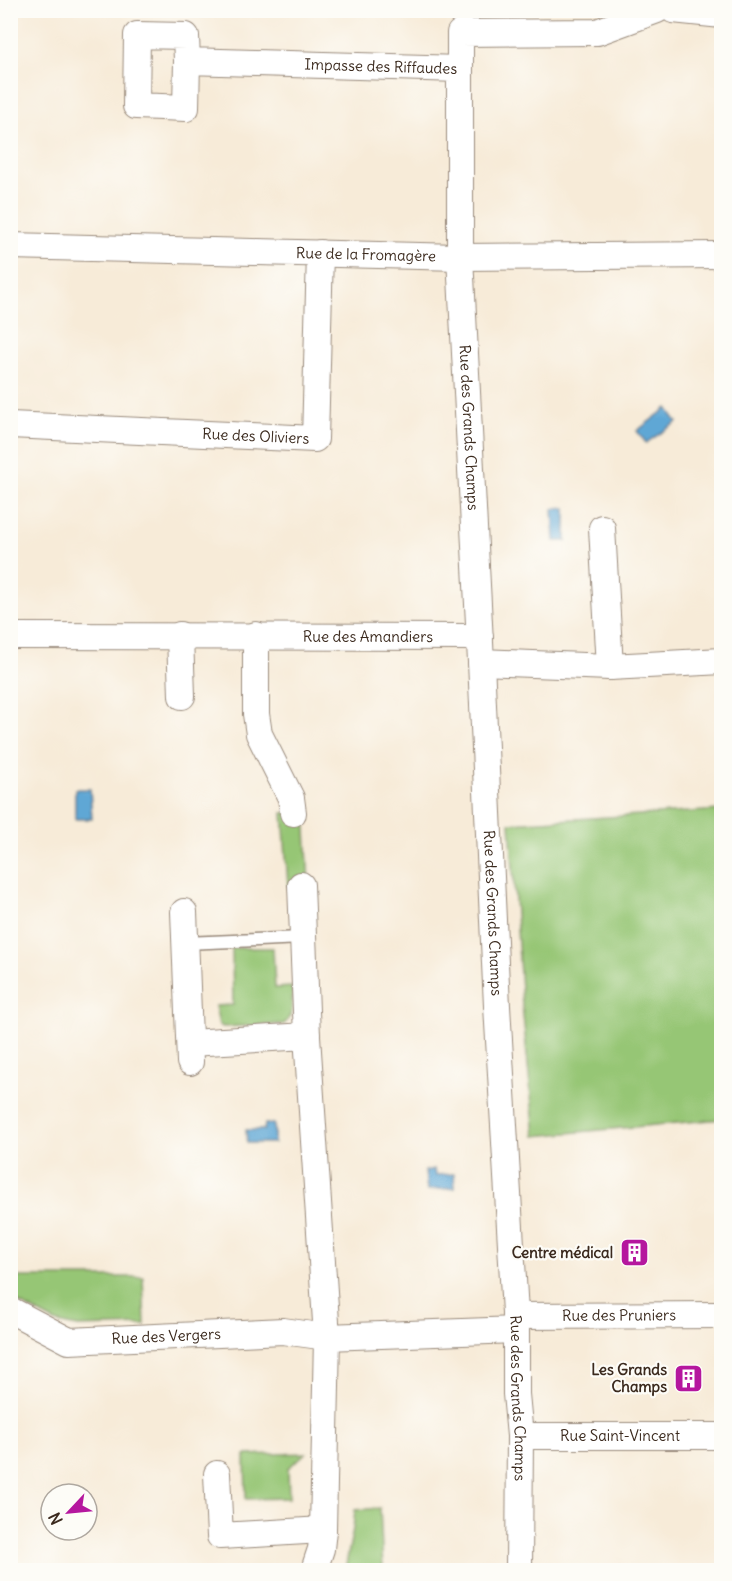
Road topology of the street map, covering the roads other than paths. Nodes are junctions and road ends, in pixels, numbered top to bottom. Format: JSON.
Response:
{"nodes":[{"id":1,"x":657,"y":10,"type":"edge"},
{"id":2,"x":673,"y":10,"type":"edge"},
{"id":3,"x":722,"y":15,"type":"edge"},
{"id":4,"x":187,"y":61,"type":"dead end"},
{"id":5,"x":460,"y":69,"type":"junction"},
{"id":6,"x":10,"y":246,"type":"edge"},
{"id":7,"x":320,"y":253,"type":"junction"},
{"id":8,"x":722,"y":255,"type":"edge"},
{"id":9,"x":460,"y":257,"type":"junction"},
{"id":10,"x":10,"y":425,"type":"edge"},
{"id":11,"x":602,"y":528,"type":"dead end"},
{"id":12,"x":180,"y":635,"type":"junction"},
{"id":13,"x":256,"y":635,"type":"junction"},
{"id":14,"x":10,"y":636,"type":"edge"},
{"id":15,"x":481,"y":650,"type":"junction"},
{"id":16,"x":722,"y":661,"type":"edge"},
{"id":17,"x":610,"y":667,"type":"junction"},
{"id":18,"x":182,"y":696,"type":"dead end"},
{"id":19,"x":292,"y":813,"type":"dead end"},
{"id":20,"x":301,"y":885,"type":"dead end"},
{"id":21,"x":184,"y":912,"type":"dead end"},
{"id":22,"x":303,"y":938,"type":"junction"},
{"id":23,"x":185,"y":943,"type":"junction"},
{"id":24,"x":307,"y":1036,"type":"junction"},
{"id":25,"x":10,"y":1310,"type":"edge"},
{"id":26,"x":722,"y":1315,"type":"edge"},
{"id":27,"x":515,"y":1323,"type":"junction"},
{"id":28,"x":327,"y":1337,"type":"junction"},
{"id":29,"x":520,"y":1436,"type":"junction"},
{"id":30,"x":722,"y":1436,"type":"edge"},
{"id":31,"x":217,"y":1474,"type":"dead end"},
{"id":32,"x":323,"y":1530,"type":"junction"},
{"id":33,"x":314,"y":1570,"type":"edge"},
{"id":34,"x":519,"y":1570,"type":"edge"}],
"edges":[{"from":1,"to":5,"type":"street"},
{"from":2,"to":3,"type":"street"},
{"from":4,"to":5,"type":"street","name":"Impasse des Riffaudes"},
{"from":5,"to":9,"type":"street","name":"Impasse des Riffaudes"},
{"from":6,"to":7,"type":"street","name":"Rue de la Fromagère"},
{"from":7,"to":9,"type":"street","name":"Rue de la Fromagère"},
{"from":7,"to":10,"type":"street","name":"Rue des Oliviers"},
{"from":8,"to":9,"type":"street","name":"Rue de la Fromagère"},
{"from":9,"to":15,"type":"street","name":"Rue des Grands Champs"},
{"from":11,"to":17,"type":"street"},
{"from":12,"to":13,"type":"street","name":"Rue des Amandiers"},
{"from":12,"to":14,"type":"street","name":"Rue des Amandiers"},
{"from":12,"to":18,"type":"street"},
{"from":13,"to":15,"type":"street","name":"Rue des Amandiers"},
{"from":13,"to":19,"type":"street"},
{"from":15,"to":17,"type":"street","name":"Rue des Amandiers"},
{"from":15,"to":27,"type":"street","name":"Rue des Grands Champs"},
{"from":16,"to":17,"type":"street","name":"Rue des Amandiers"},
{"from":20,"to":22,"type":"street"},
{"from":21,"to":23,"type":"street"},
{"from":22,"to":23,"type":"lane"},
{"from":22,"to":24,"type":"street"},
{"from":23,"to":24,"type":"street"},
{"from":24,"to":28,"type":"street"},
{"from":25,"to":28,"type":"street","name":"Rue des Vergers"},
{"from":26,"to":27,"type":"street","name":"Rue des Pruniers"},
{"from":27,"to":28,"type":"street","name":"Rue des Vergers"},
{"from":27,"to":29,"type":"street","name":"Rue des Grands Champs"},
{"from":28,"to":32,"type":"street"},
{"from":29,"to":30,"type":"street","name":"Rue Saint-Vincent"},
{"from":29,"to":34,"type":"street","name":"Rue des Grands Champs"},
{"from":31,"to":32,"type":"street"},
{"from":32,"to":33,"type":"street"}]}
